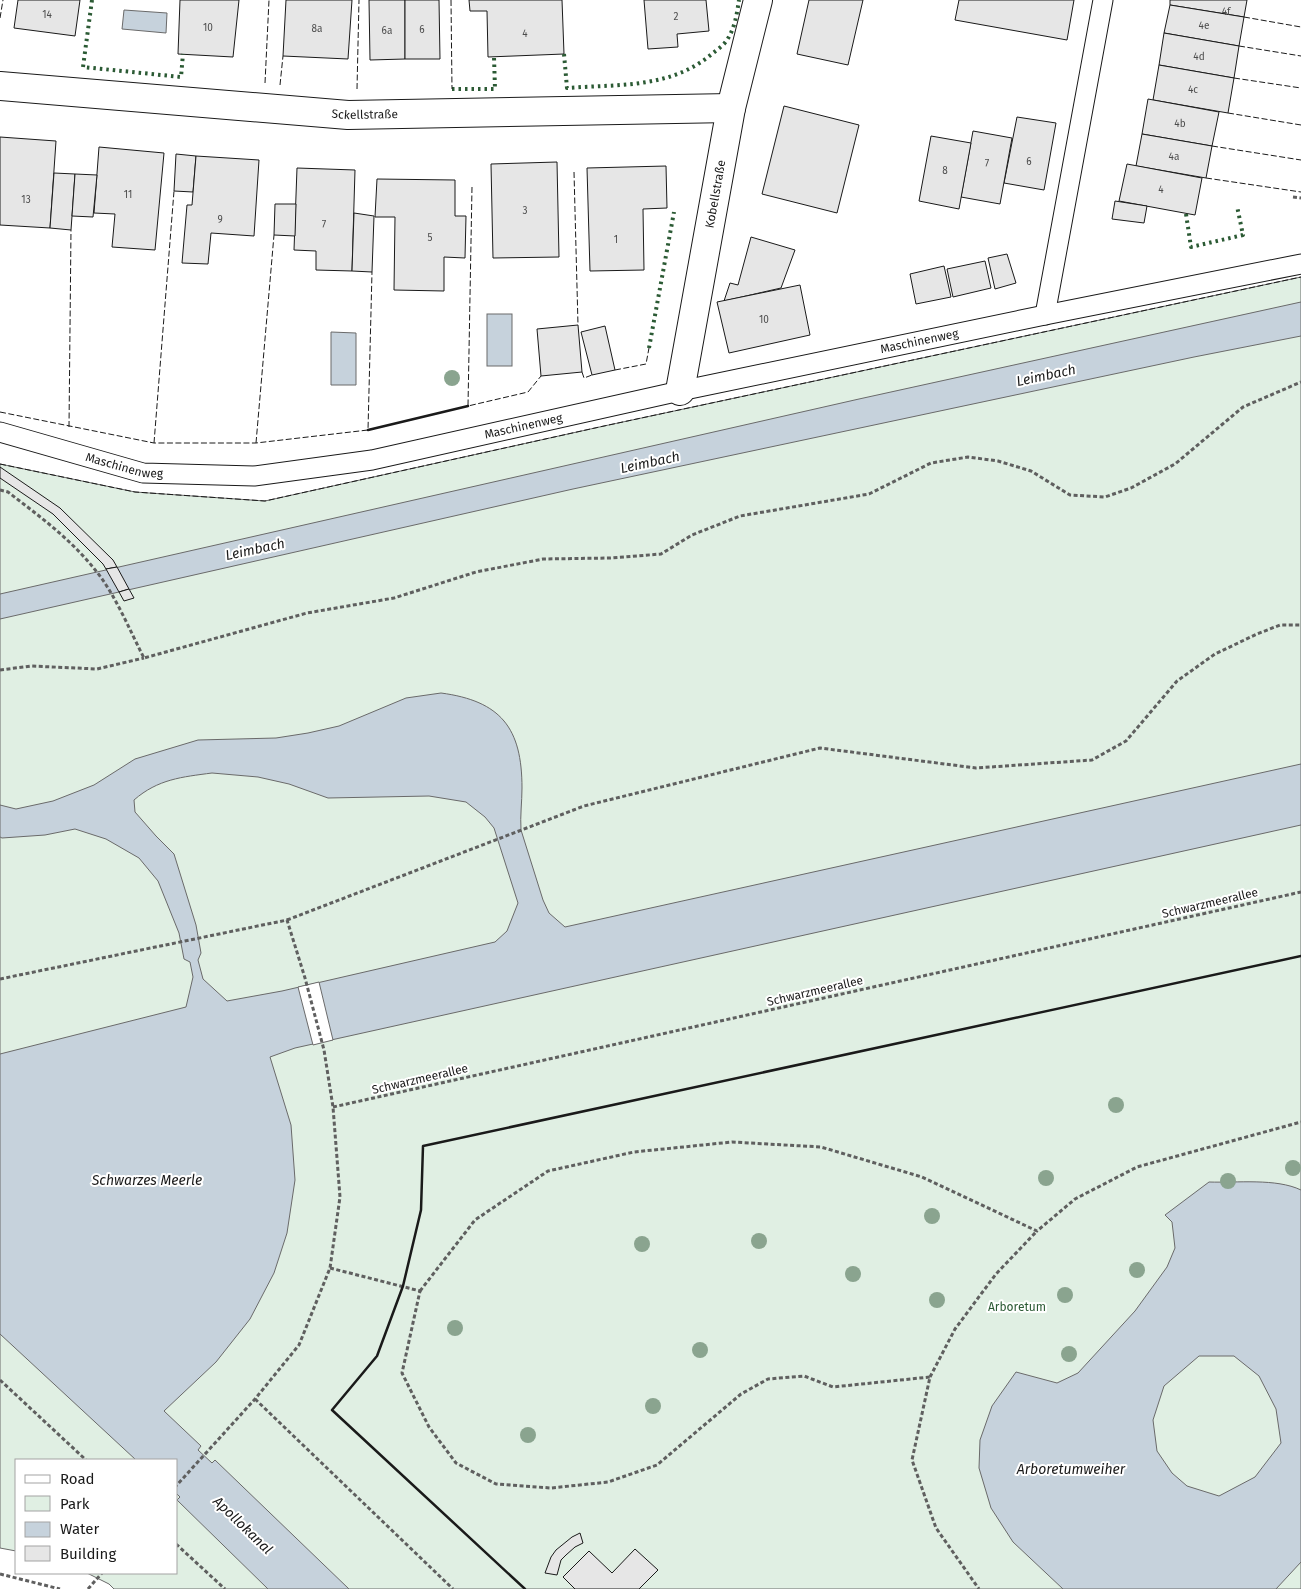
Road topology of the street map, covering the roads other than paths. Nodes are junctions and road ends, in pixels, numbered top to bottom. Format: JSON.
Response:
{"nodes":[{"id":1,"x":758,"y":0,"type":"edge"},
{"id":2,"x":1103,"y":0,"type":"edge"},
{"id":3,"x":0,"y":86,"type":"edge"},
{"id":4,"x":731,"y":108,"type":"junction"},
{"id":5,"x":1301,"y":264,"type":"edge"},
{"id":6,"x":1045,"y":315,"type":"junction"},
{"id":7,"x":680,"y":391,"type":"junction"},
{"id":8,"x":0,"y":432,"type":"edge"}],
"edges":[{"from":1,"to":4,"type":"street","name":"Kobellstraße"},
{"from":2,"to":6,"type":"lane"},
{"from":3,"to":4,"type":"street","name":"Sckellstraße"},
{"from":4,"to":7,"type":"street","name":"Kobellstraße"},
{"from":5,"to":6,"type":"lane","name":"Maschinenweg"},
{"from":6,"to":7,"type":"lane","name":"Maschinenweg"},
{"from":7,"to":8,"type":"lane","name":"Maschinenweg"}]}
